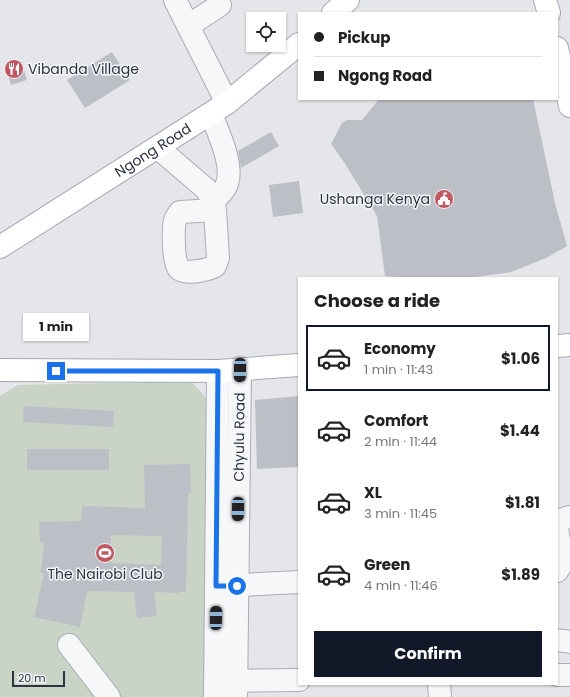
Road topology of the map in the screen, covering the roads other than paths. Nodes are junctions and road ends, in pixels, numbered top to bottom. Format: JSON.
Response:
{"nodes":[{"id":1,"x":175,"y":0,"type":"edge"},
{"id":2,"x":348,"y":0,"type":"edge"},
{"id":3,"x":545,"y":0,"type":"edge"},
{"id":4,"x":220,"y":5,"type":"dead end"},
{"id":5,"x":334,"y":12,"type":"edge"},
{"id":6,"x":549,"y":12,"type":"edge"},
{"id":7,"x":188,"y":26,"type":"junction"},
{"id":8,"x":298,"y":45,"type":"edge"},
{"id":9,"x":558,"y":51,"type":"edge"},
{"id":10,"x":567,"y":80,"type":"edge"},
{"id":11,"x":570,"y":106,"type":"edge"},
{"id":12,"x":219,"y":108,"type":"junction"},
{"id":13,"x":158,"y":148,"type":"junction"},
{"id":14,"x":0,"y":247,"type":"edge"},
{"id":15,"x":298,"y":365,"type":"edge"},
{"id":16,"x":1,"y":370,"type":"edge"},
{"id":17,"x":240,"y":370,"type":"junction"},
{"id":18,"x":218,"y":371,"type":"junction"},
{"id":19,"x":570,"y":517,"type":"edge"},
{"id":20,"x":564,"y":564,"type":"edge"},
{"id":21,"x":298,"y":582,"type":"edge"},
{"id":22,"x":226,"y":586,"type":"junction"},
{"id":23,"x":558,"y":640,"type":"edge"},
{"id":24,"x":570,"y":642,"type":"edge"},
{"id":25,"x":69,"y":645,"type":"dead end"},
{"id":26,"x":558,"y":674,"type":"edge"},
{"id":27,"x":570,"y":675,"type":"edge"},
{"id":28,"x":298,"y":680,"type":"edge"},
{"id":29,"x":439,"y":685,"type":"edge"},
{"id":30,"x":226,"y":689,"type":"edge"},
{"id":31,"x":109,"y":697,"type":"edge"},
{"id":32,"x":440,"y":697,"type":"edge"}],
"edges":[{"from":1,"to":7,"type":"street"},
{"from":2,"to":5,"type":"main road"},
{"from":3,"to":6,"type":"main road"},
{"from":4,"to":7,"type":"street"},
{"from":7,"to":12,"type":"street"},
{"from":8,"to":12,"type":"main road","name":"Ngong Road"},
{"from":9,"to":10,"type":"main road"},
{"from":10,"to":11,"type":"main road"},
{"from":12,"to":13,"type":"main road","name":"Ngong Road"},
{"from":12,"to":13,"type":"street"},
{"from":13,"to":14,"type":"main road","name":"Ngong Road"},
{"from":15,"to":17,"type":"main road"},
{"from":16,"to":18,"type":"main road"},
{"from":17,"to":18,"type":"main road"},
{"from":17,"to":22,"type":"street","name":"Chyulu Road"},
{"from":18,"to":22,"type":"street","name":"Chyulu Road"},
{"from":19,"to":20,"type":"street"},
{"from":21,"to":22,"type":"street"},
{"from":22,"to":30,"type":"street","name":"Chyulu Road"},
{"from":23,"to":24,"type":"street"},
{"from":25,"to":31,"type":"street"},
{"from":26,"to":27,"type":"street"},
{"from":28,"to":30,"type":"street"},
{"from":29,"to":32,"type":"street"}]}
